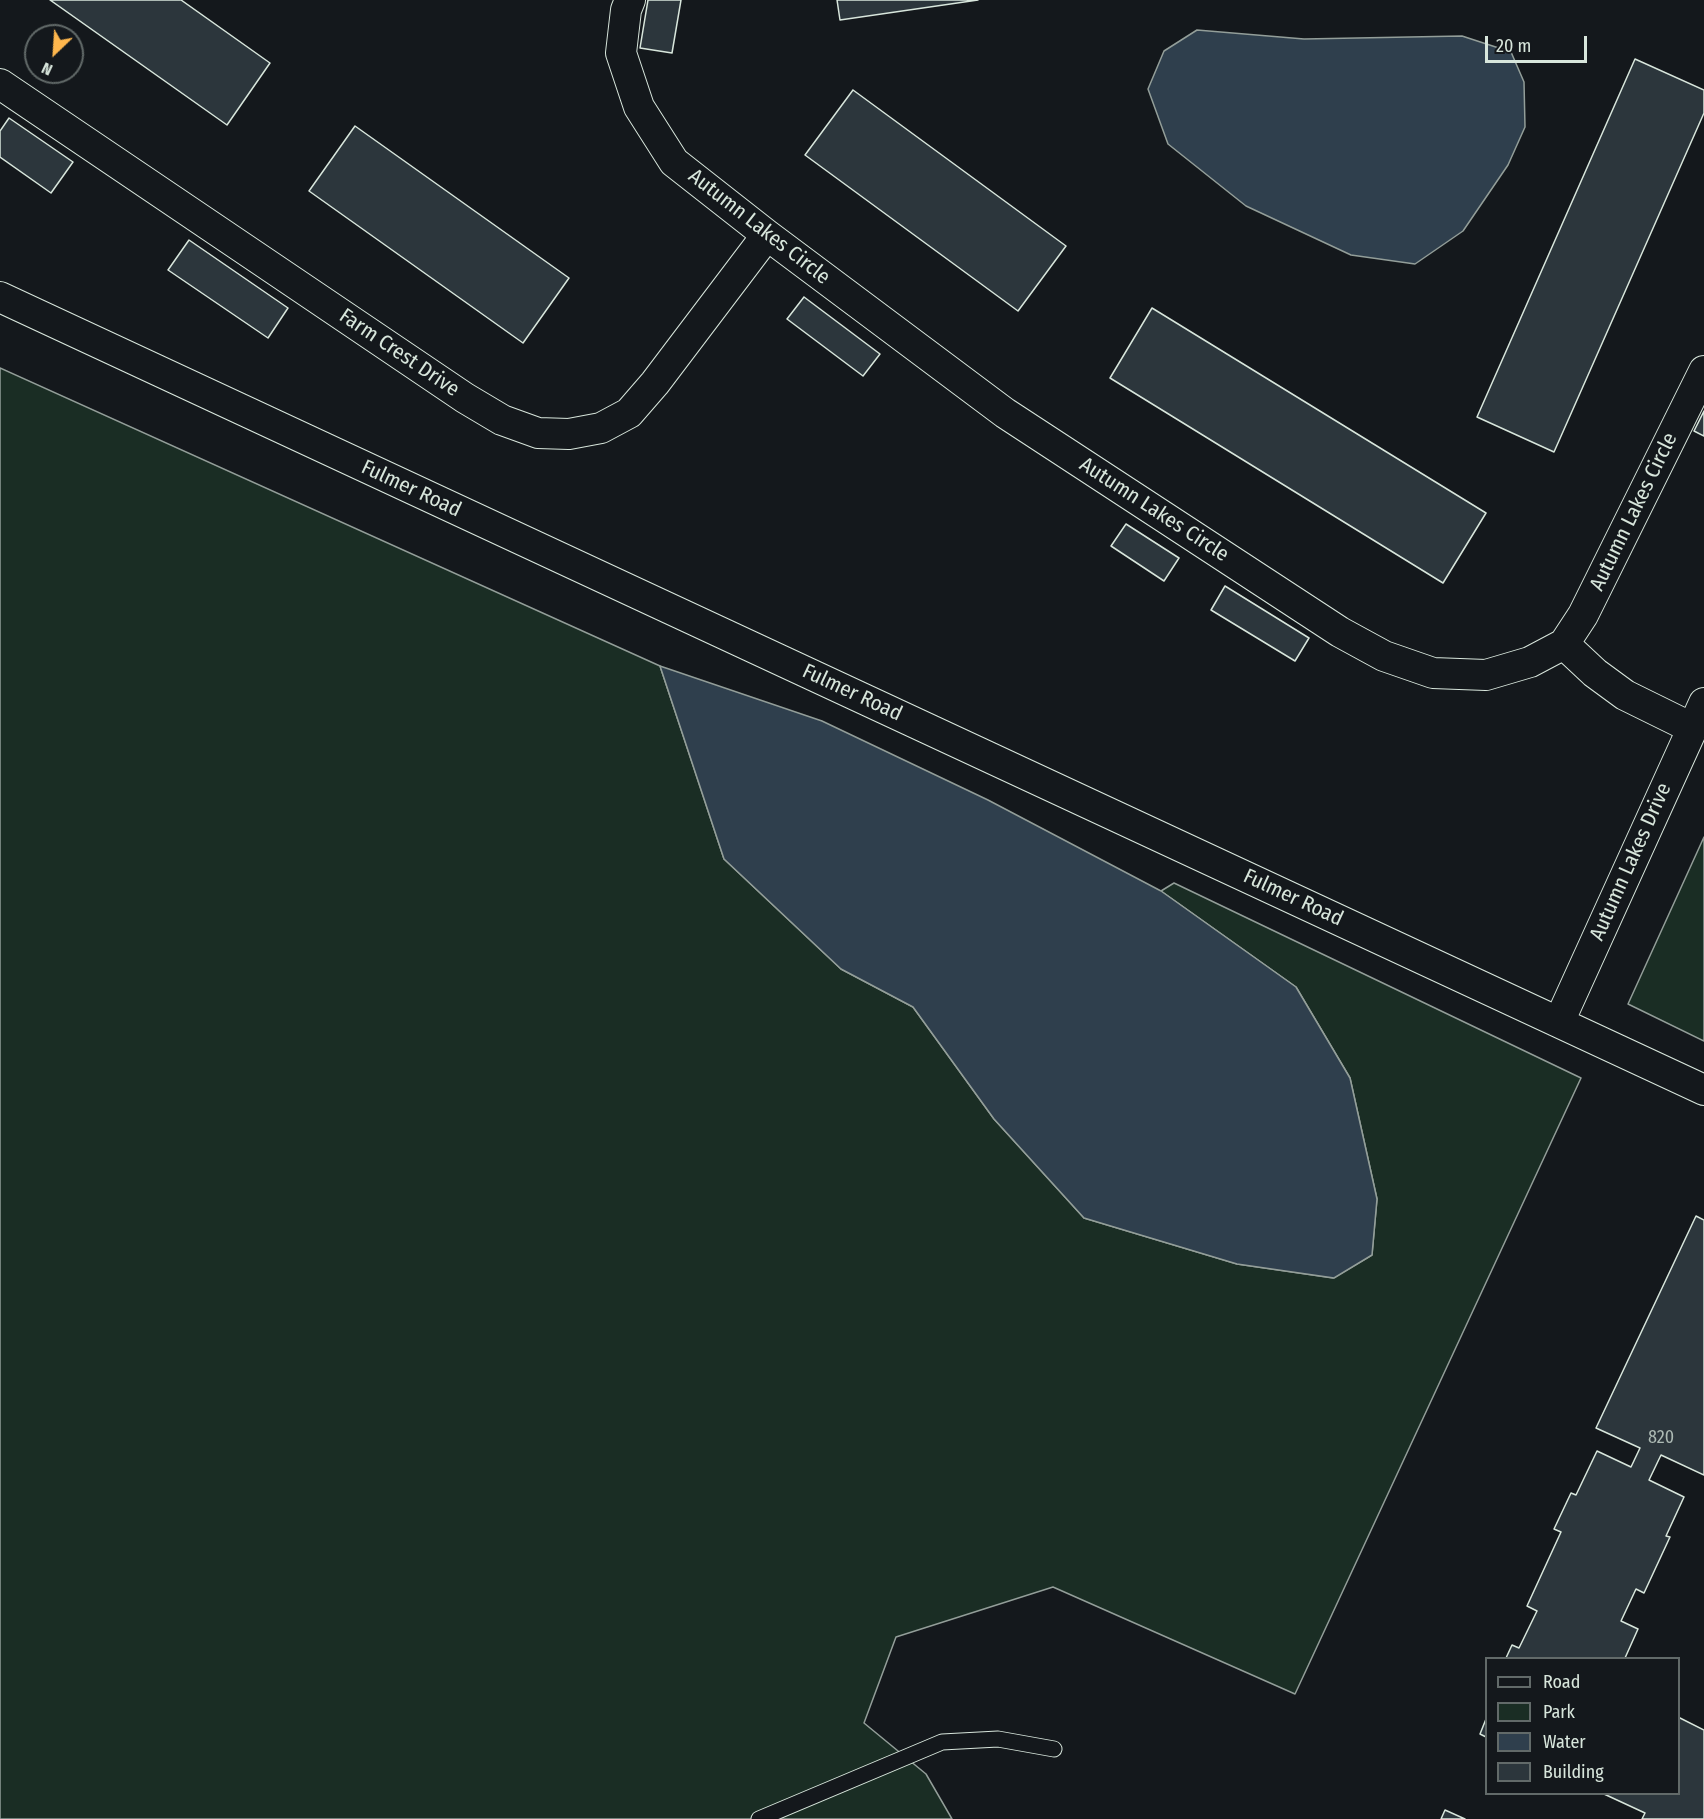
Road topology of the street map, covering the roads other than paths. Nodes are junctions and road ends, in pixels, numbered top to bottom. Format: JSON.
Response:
{"nodes":[{"id":1,"x":630,"y":0,"type":"edge"},
{"id":2,"x":0,"y":84,"type":"edge"},
{"id":3,"x":767,"y":236,"type":"junction"},
{"id":4,"x":0,"y":297,"type":"edge"},
{"id":5,"x":1704,"y":371,"type":"edge"},
{"id":6,"x":1564,"y":644,"type":"junction"},
{"id":7,"x":1698,"y":715,"type":"edge"},
{"id":8,"x":1559,"y":1022,"type":"junction"},
{"id":9,"x":1704,"y":1090,"type":"edge"},
{"id":10,"x":1054,"y":1749,"type":"dead end"},
{"id":11,"x":759,"y":1819,"type":"edge"}],
"edges":[{"from":1,"to":3,"type":"street","name":"Autumn Lakes Circle"},
{"from":2,"to":3,"type":"street","name":"Farm Crest Drive"},
{"from":3,"to":6,"type":"street","name":"Autumn Lakes Circle"},
{"from":4,"to":8,"type":"street","name":"Fulmer Road"},
{"from":5,"to":6,"type":"street","name":"Autumn Lakes Circle"},
{"from":6,"to":7,"type":"street"},
{"from":7,"to":8,"type":"street","name":"Autumn Lakes Drive"},
{"from":8,"to":9,"type":"street","name":"Fulmer Road"},
{"from":10,"to":11,"type":"lane"}]}
